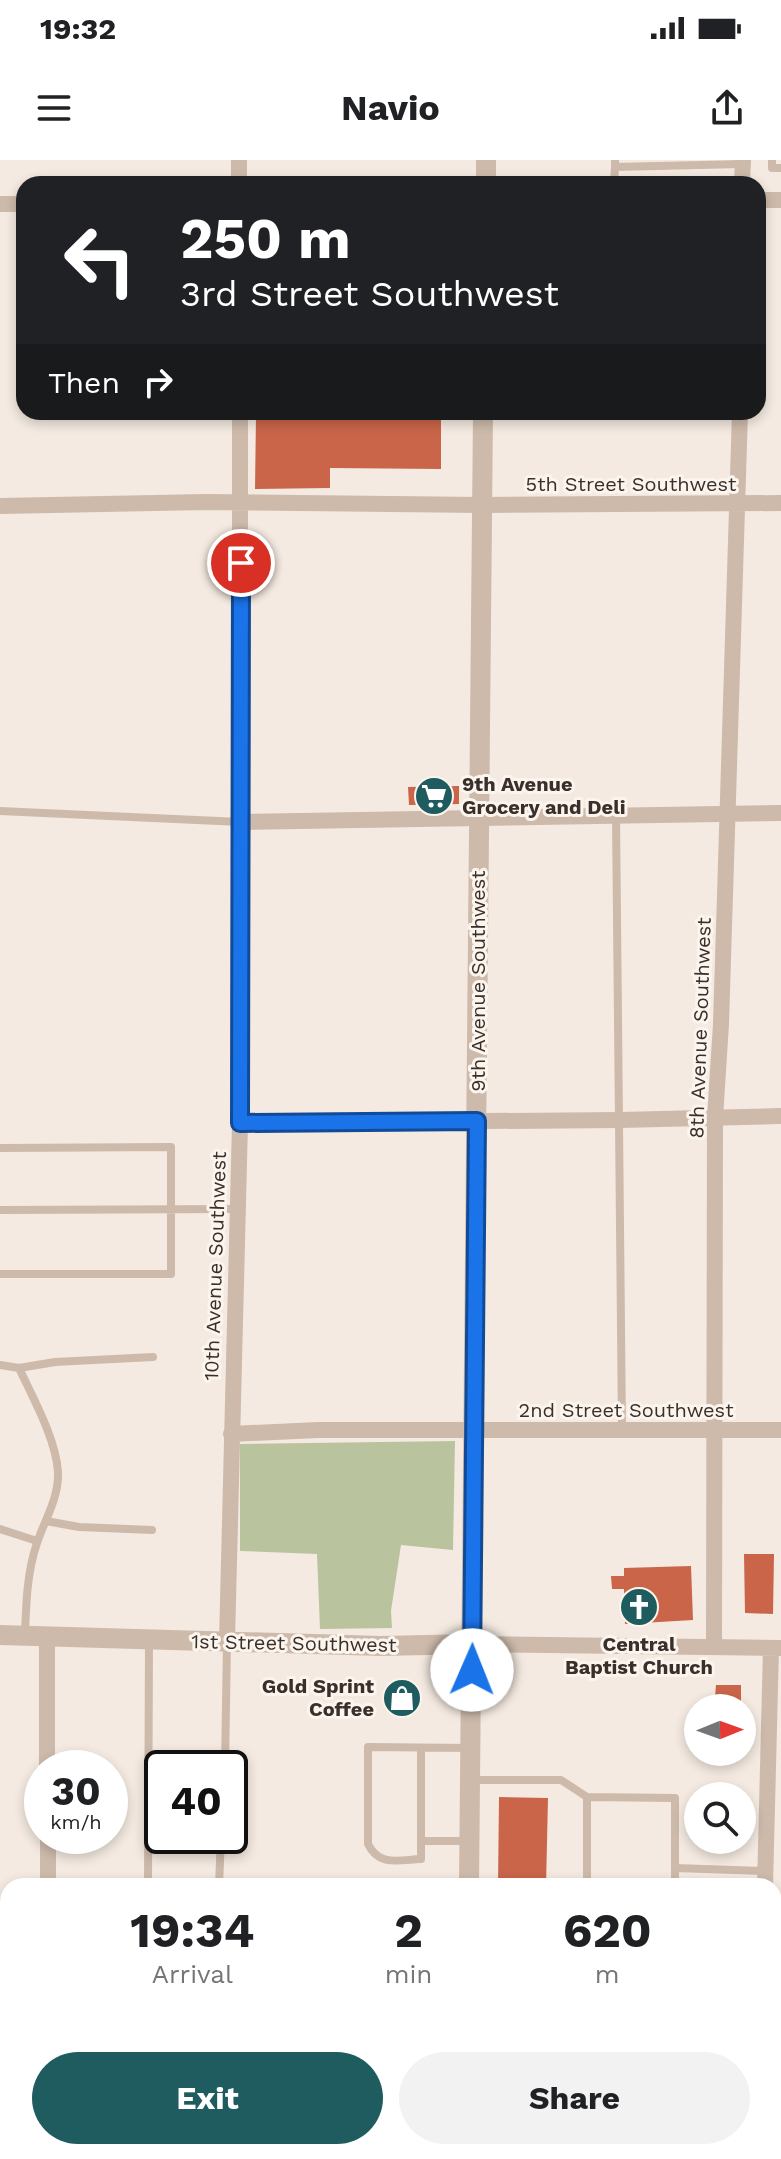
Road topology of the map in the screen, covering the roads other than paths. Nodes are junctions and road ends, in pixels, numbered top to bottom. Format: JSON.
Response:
{"nodes":[{"id":1,"x":772,"y":160,"type":"edge"},
{"id":2,"x":743,"y":162,"type":"edge"},
{"id":3,"x":615,"y":163,"type":"edge"},
{"id":4,"x":781,"y":168,"type":"edge"},
{"id":5,"x":240,"y":420,"type":"edge"},
{"id":6,"x":483,"y":420,"type":"edge"},
{"id":7,"x":740,"y":420,"type":"edge"},
{"id":8,"x":240,"y":502,"type":"junction"},
{"id":9,"x":739,"y":503,"type":"junction"},
{"id":10,"x":781,"y":503,"type":"edge"},
{"id":11,"x":482,"y":505,"type":"junction"},
{"id":12,"x":0,"y":506,"type":"edge"},
{"id":13,"x":0,"y":811,"type":"edge"},
{"id":14,"x":781,"y":813,"type":"edge"},
{"id":15,"x":728,"y":814,"type":"junction"},
{"id":16,"x":616,"y":815,"type":"junction"},
{"id":17,"x":479,"y":818,"type":"junction"},
{"id":18,"x":240,"y":822,"type":"junction"},
{"id":19,"x":781,"y":1116,"type":"edge"},
{"id":20,"x":715,"y":1118,"type":"junction"},
{"id":21,"x":620,"y":1120,"type":"junction"},
{"id":22,"x":477,"y":1121,"type":"junction"},
{"id":23,"x":240,"y":1123,"type":"junction"},
{"id":24,"x":0,"y":1148,"type":"edge"},
{"id":25,"x":237,"y":1209,"type":"junction"},
{"id":26,"x":0,"y":1210,"type":"edge"},
{"id":27,"x":170,"y":1210,"type":"junction"},
{"id":28,"x":0,"y":1274,"type":"edge"},
{"id":29,"x":153,"y":1357,"type":"dead end"},
{"id":30,"x":0,"y":1365,"type":"edge"},
{"id":31,"x":19,"y":1368,"type":"junction"},
{"id":32,"x":474,"y":1430,"type":"junction"},
{"id":33,"x":622,"y":1430,"type":"junction"},
{"id":34,"x":714,"y":1430,"type":"junction"},
{"id":35,"x":781,"y":1430,"type":"edge"},
{"id":36,"x":231,"y":1434,"type":"junction"},
{"id":37,"x":46,"y":1521,"type":"junction"},
{"id":38,"x":0,"y":1529,"type":"edge"},
{"id":39,"x":152,"y":1530,"type":"dead end"},
{"id":40,"x":37,"y":1541,"type":"junction"},
{"id":41,"x":0,"y":1635,"type":"edge"},
{"id":42,"x":25,"y":1635,"type":"junction"},
{"id":43,"x":47,"y":1636,"type":"junction"},
{"id":44,"x":149,"y":1639,"type":"junction"},
{"id":45,"x":227,"y":1641,"type":"junction"},
{"id":46,"x":472,"y":1644,"type":"junction"},
{"id":47,"x":714,"y":1647,"type":"junction"},
{"id":48,"x":776,"y":1648,"type":"edge"},
{"id":49,"x":421,"y":1748,"type":"junction"},
{"id":50,"x":471,"y":1748,"type":"junction"},
{"id":51,"x":47,"y":1750,"type":"edge"},
{"id":52,"x":225,"y":1750,"type":"edge"},
{"id":53,"x":471,"y":1780,"type":"junction"},
{"id":54,"x":587,"y":1797,"type":"junction"},
{"id":55,"x":421,"y":1841,"type":"junction"},
{"id":56,"x":470,"y":1841,"type":"junction"},
{"id":57,"x":48,"y":1854,"type":"edge"},
{"id":58,"x":220,"y":1854,"type":"edge"},
{"id":59,"x":675,"y":1868,"type":"junction"},
{"id":60,"x":771,"y":1876,"type":"edge"},
{"id":61,"x":48,"y":1878,"type":"edge"},
{"id":62,"x":148,"y":1878,"type":"edge"},
{"id":63,"x":219,"y":1878,"type":"edge"},
{"id":64,"x":469,"y":1878,"type":"edge"},
{"id":65,"x":587,"y":1878,"type":"edge"},
{"id":66,"x":675,"y":1878,"type":"edge"}],
"edges":[{"from":1,"to":4,"type":"lane"},
{"from":2,"to":3,"type":"lane"},
{"from":5,"to":8,"type":"street","name":"10th Avenue Southwest"},
{"from":6,"to":11,"type":"street","name":"9th Avenue Southwest"},
{"from":7,"to":9,"type":"street","name":"8th Avenue Southwest"},
{"from":8,"to":11,"type":"street","name":"5th Street Southwest"},
{"from":8,"to":12,"type":"street"},
{"from":8,"to":18,"type":"street","name":"10th Avenue Southwest"},
{"from":9,"to":10,"type":"street","name":"5th Street Southwest"},
{"from":9,"to":11,"type":"street","name":"5th Street Southwest"},
{"from":9,"to":15,"type":"street","name":"8th Avenue Southwest"},
{"from":11,"to":17,"type":"street","name":"9th Avenue Southwest"},
{"from":13,"to":18,"type":"lane"},
{"from":14,"to":15,"type":"street"},
{"from":15,"to":16,"type":"street"},
{"from":15,"to":20,"type":"street","name":"8th Avenue Southwest"},
{"from":16,"to":17,"type":"street"},
{"from":16,"to":21,"type":"lane"},
{"from":17,"to":18,"type":"street"},
{"from":17,"to":22,"type":"street","name":"9th Avenue Southwest"},
{"from":18,"to":23,"type":"street","name":"10th Avenue Southwest"},
{"from":19,"to":20,"type":"street"},
{"from":20,"to":21,"type":"street"},
{"from":20,"to":34,"type":"street","name":"8th Avenue Southwest"},
{"from":21,"to":22,"type":"street"},
{"from":21,"to":33,"type":"lane"},
{"from":22,"to":23,"type":"street"},
{"from":22,"to":32,"type":"street","name":"9th Avenue Southwest"},
{"from":23,"to":25,"type":"street","name":"10th Avenue Southwest"},
{"from":24,"to":27,"type":"lane"},
{"from":25,"to":27,"type":"lane"},
{"from":25,"to":36,"type":"street","name":"10th Avenue Southwest"},
{"from":26,"to":27,"type":"lane"},
{"from":27,"to":28,"type":"lane"},
{"from":29,"to":31,"type":"lane"},
{"from":30,"to":31,"type":"lane"},
{"from":31,"to":37,"type":"lane"},
{"from":32,"to":33,"type":"street","name":"2nd Street Southwest"},
{"from":32,"to":36,"type":"street","name":"2nd Street Southwest"},
{"from":32,"to":46,"type":"street","name":"9th Avenue Southwest"},
{"from":33,"to":34,"type":"street","name":"2nd Street Southwest"},
{"from":34,"to":35,"type":"street","name":"2nd Street Southwest"},
{"from":34,"to":47,"type":"street","name":"8th Avenue Southwest"},
{"from":36,"to":45,"type":"street","name":"10th Avenue Southwest"},
{"from":37,"to":39,"type":"lane"},
{"from":37,"to":40,"type":"lane"},
{"from":38,"to":40,"type":"lane"},
{"from":40,"to":42,"type":"lane"},
{"from":41,"to":42,"type":"street","name":"1st Street Southwest"},
{"from":42,"to":43,"type":"street","name":"1st Street Southwest"},
{"from":43,"to":44,"type":"street","name":"1st Street Southwest"},
{"from":43,"to":51,"type":"street"},
{"from":44,"to":45,"type":"street","name":"1st Street Southwest"},
{"from":44,"to":62,"type":"lane"},
{"from":45,"to":46,"type":"street","name":"1st Street Southwest"},
{"from":45,"to":52,"type":"lane"},
{"from":46,"to":47,"type":"street","name":"1st Street Southwest"},
{"from":46,"to":50,"type":"street","name":"9th Avenue Southwest"},
{"from":47,"to":48,"type":"street","name":"1st Street Southwest"},
{"from":48,"to":60,"type":"street"},
{"from":49,"to":50,"type":"lane"},
{"from":49,"to":55,"type":"lane"},
{"from":49,"to":55,"type":"lane"},
{"from":50,"to":53,"type":"street","name":"9th Avenue Southwest"},
{"from":53,"to":54,"type":"lane"},
{"from":53,"to":56,"type":"street","name":"9th Avenue Southwest"},
{"from":54,"to":59,"type":"lane"},
{"from":54,"to":65,"type":"lane"},
{"from":55,"to":56,"type":"lane"},
{"from":56,"to":64,"type":"street","name":"9th Avenue Southwest"},
{"from":57,"to":61,"type":"street"},
{"from":58,"to":63,"type":"lane"},
{"from":59,"to":60,"type":"lane"},
{"from":59,"to":66,"type":"lane"}]}
